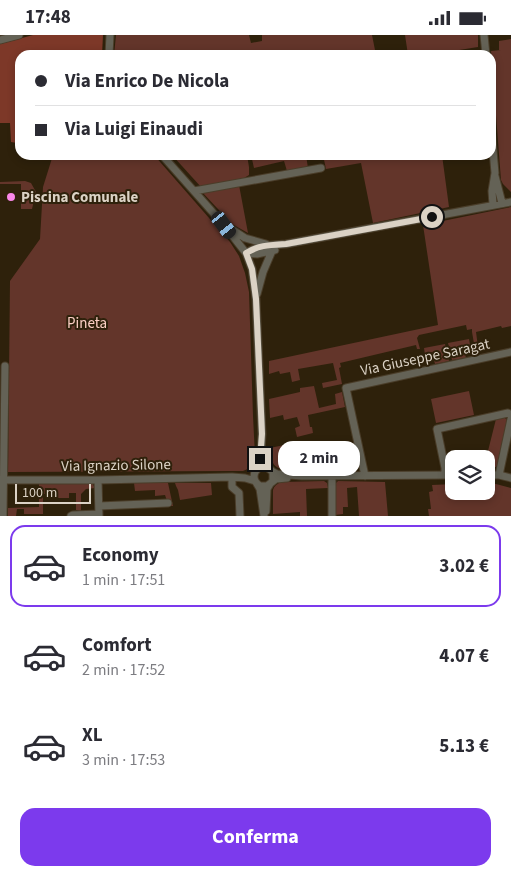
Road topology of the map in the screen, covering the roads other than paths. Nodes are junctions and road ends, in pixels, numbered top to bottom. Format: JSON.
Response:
{"nodes":[{"id":1,"x":19,"y":35,"type":"edge"},
{"id":2,"x":110,"y":35,"type":"edge"},
{"id":3,"x":484,"y":35,"type":"edge"},
{"id":4,"x":0,"y":40,"type":"edge"},
{"id":5,"x":109,"y":50,"type":"edge"},
{"id":6,"x":486,"y":50,"type":"edge"},
{"id":7,"x":166,"y":160,"type":"edge"},
{"id":8,"x":493,"y":160,"type":"edge"},
{"id":9,"x":321,"y":168,"type":"dead end"},
{"id":10,"x":494,"y":173,"type":"junction"},
{"id":11,"x":194,"y":191,"type":"junction"},
{"id":12,"x":511,"y":202,"type":"edge"},
{"id":13,"x":502,"y":203,"type":"junction"},
{"id":14,"x":493,"y":205,"type":"junction"},
{"id":15,"x":224,"y":225,"type":"junction"},
{"id":16,"x":270,"y":248,"type":"junction"},
{"id":17,"x":246,"y":253,"type":"junction"},
{"id":18,"x":256,"y":299,"type":"junction"},
{"id":19,"x":511,"y":352,"type":"edge"},
{"id":20,"x":5,"y":366,"type":"dead end"},
{"id":21,"x":511,"y":415,"type":"edge"},
{"id":22,"x":511,"y":419,"type":"edge"},
{"id":23,"x":262,"y":441,"type":"junction"},
{"id":24,"x":445,"y":468,"type":"edge"},
{"id":25,"x":256,"y":470,"type":"junction"},
{"id":26,"x":271,"y":470,"type":"junction"},
{"id":27,"x":365,"y":475,"type":"junction"},
{"id":28,"x":445,"y":475,"type":"edge"},
{"id":29,"x":495,"y":475,"type":"edge"},
{"id":30,"x":499,"y":475,"type":"junction"},
{"id":31,"x":302,"y":476,"type":"junction"},
{"id":32,"x":332,"y":476,"type":"junction"},
{"id":33,"x":232,"y":477,"type":"junction"},
{"id":34,"x":511,"y":478,"type":"edge"},
{"id":35,"x":2,"y":480,"type":"edge"},
{"id":36,"x":98,"y":480,"type":"junction"},
{"id":37,"x":256,"y":482,"type":"junction"},
{"id":38,"x":271,"y":482,"type":"junction"},
{"id":39,"x":168,"y":503,"type":"dead end"},
{"id":40,"x":2,"y":506,"type":"edge"},
{"id":41,"x":99,"y":512,"type":"edge"},
{"id":42,"x":3,"y":516,"type":"edge"},
{"id":43,"x":72,"y":516,"type":"edge"},
{"id":44,"x":240,"y":516,"type":"edge"},
{"id":45,"x":264,"y":516,"type":"edge"},
{"id":46,"x":332,"y":516,"type":"edge"}],
"edges":[{"from":1,"to":4,"type":"street"},
{"from":2,"to":5,"type":"street"},
{"from":3,"to":6,"type":"street"},
{"from":7,"to":11,"type":"street"},
{"from":8,"to":10,"type":"street"},
{"from":9,"to":11,"type":"street"},
{"from":10,"to":13,"type":"street"},
{"from":10,"to":14,"type":"street"},
{"from":11,"to":15,"type":"street"},
{"from":12,"to":13,"type":"street"},
{"from":13,"to":14,"type":"street"},
{"from":14,"to":16,"type":"street"},
{"from":15,"to":16,"type":"street"},
{"from":15,"to":17,"type":"street"},
{"from":16,"to":17,"type":"street"},
{"from":16,"to":18,"type":"street"},
{"from":17,"to":18,"type":"street"},
{"from":18,"to":23,"type":"street"},
{"from":19,"to":27,"type":"street","name":"Via Giuseppe Saragat"},
{"from":20,"to":35,"type":"street"},
{"from":21,"to":24,"type":"street"},
{"from":22,"to":30,"type":"street"},
{"from":23,"to":25,"type":"street"},
{"from":23,"to":26,"type":"street"},
{"from":25,"to":26,"type":"street"},
{"from":25,"to":33,"type":"street","name":"Via Ignazio Silone"},
{"from":25,"to":37,"type":"street"},
{"from":26,"to":31,"type":"street"},
{"from":26,"to":38,"type":"street"},
{"from":27,"to":28,"type":"street"},
{"from":27,"to":32,"type":"street"},
{"from":29,"to":30,"type":"street"},
{"from":30,"to":34,"type":"street"},
{"from":31,"to":32,"type":"street"},
{"from":31,"to":38,"type":"street"},
{"from":32,"to":46,"type":"street"},
{"from":33,"to":36,"type":"street","name":"Via Ignazio Silone"},
{"from":33,"to":37,"type":"street","name":"Via Ignazio Silone"},
{"from":33,"to":44,"type":"street"},
{"from":35,"to":36,"type":"street","name":"Via Ignazio Silone"},
{"from":35,"to":40,"type":"street"},
{"from":36,"to":41,"type":"street"},
{"from":37,"to":38,"type":"street"},
{"from":37,"to":45,"type":"street"},
{"from":38,"to":45,"type":"street"},
{"from":39,"to":41,"type":"street"},
{"from":40,"to":42,"type":"street"},
{"from":41,"to":43,"type":"street"}]}
